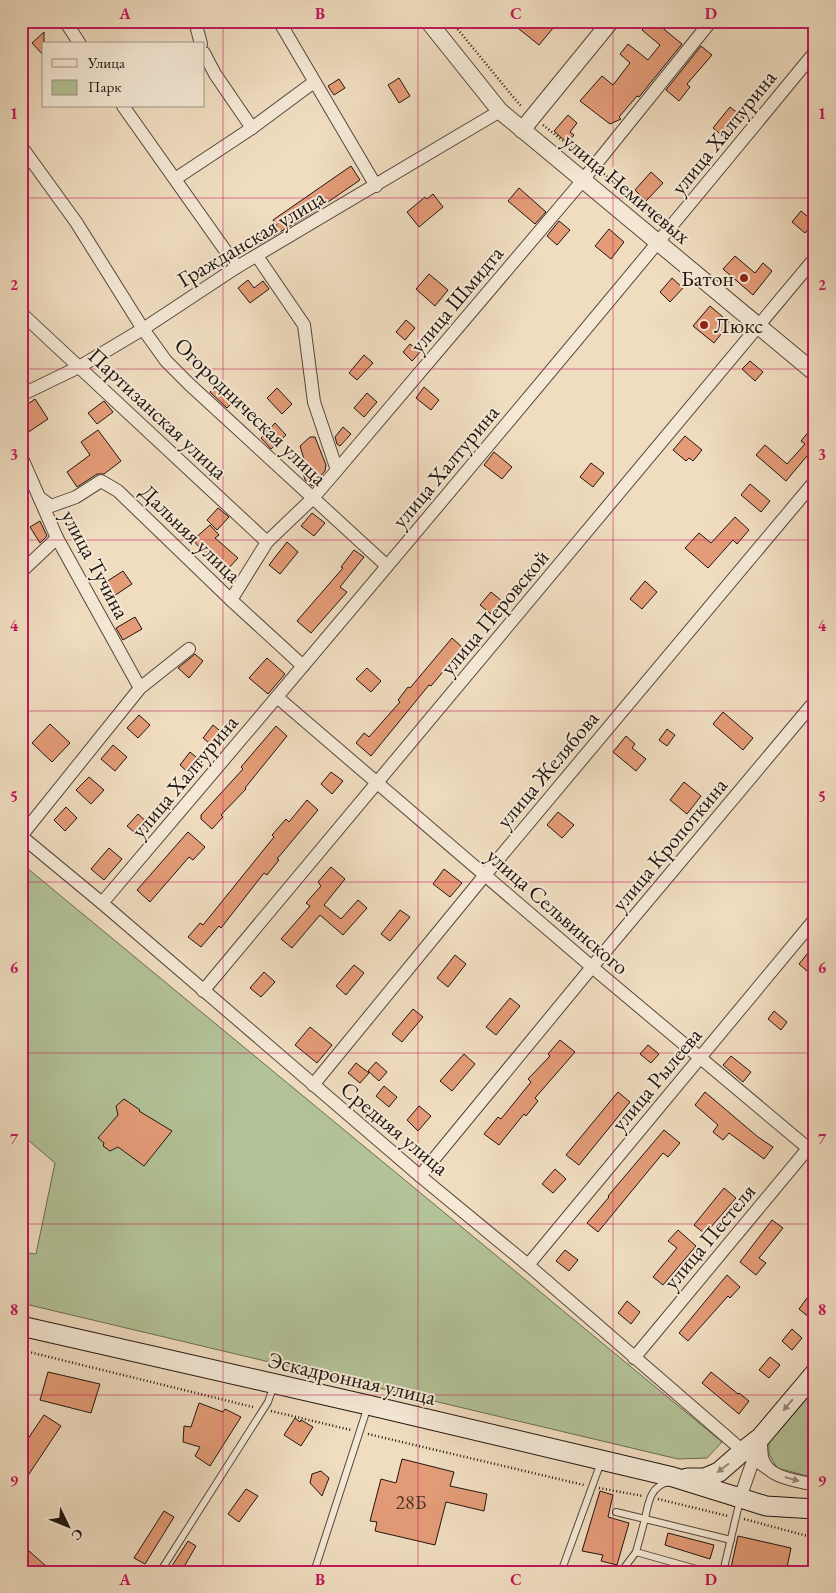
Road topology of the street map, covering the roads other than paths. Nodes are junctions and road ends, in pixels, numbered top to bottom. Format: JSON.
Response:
{"nodes":[{"id":1,"x":65,"y":21,"type":"edge"},
{"id":2,"x":197,"y":21,"type":"edge"},
{"id":3,"x":279,"y":21,"type":"edge"},
{"id":4,"x":428,"y":21,"type":"edge"},
{"id":5,"x":611,"y":21,"type":"edge"},
{"id":6,"x":711,"y":21,"type":"edge"},
{"id":7,"x":79,"y":42,"type":"edge"},
{"id":8,"x":200,"y":42,"type":"edge"},
{"id":9,"x":815,"y":52,"type":"edge"},
{"id":10,"x":205,"y":55,"type":"edge"},
{"id":11,"x":314,"y":82,"type":"junction"},
{"id":12,"x":124,"y":108,"type":"edge"},
{"id":13,"x":500,"y":111,"type":"junction"},
{"id":14,"x":252,"y":128,"type":"junction"},
{"id":15,"x":522,"y":130,"type":"junction"},
{"id":16,"x":21,"y":146,"type":"edge"},
{"id":17,"x":175,"y":179,"type":"junction"},
{"id":18,"x":583,"y":180,"type":"junction"},
{"id":19,"x":376,"y":186,"type":"junction"},
{"id":20,"x":658,"y":243,"type":"junction"},
{"id":21,"x":257,"y":256,"type":"junction"},
{"id":22,"x":815,"y":258,"type":"edge"},
{"id":23,"x":237,"y":267,"type":"junction"},
{"id":24,"x":21,"y":313,"type":"edge"},
{"id":25,"x":758,"y":327,"type":"junction"},
{"id":26,"x":143,"y":329,"type":"junction"},
{"id":27,"x":79,"y":367,"type":"junction"},
{"id":28,"x":815,"y":373,"type":"edge"},
{"id":29,"x":21,"y":395,"type":"edge"},
{"id":30,"x":21,"y":456,"type":"edge"},
{"id":31,"x":337,"y":470,"type":"junction"},
{"id":32,"x":815,"y":481,"type":"edge"},
{"id":33,"x":27,"y":484,"type":"edge"},
{"id":34,"x":39,"y":497,"type":"junction"},
{"id":35,"x":312,"y":499,"type":"junction"},
{"id":36,"x":57,"y":538,"type":"junction"},
{"id":37,"x":267,"y":542,"type":"junction"},
{"id":38,"x":387,"y":566,"type":"junction"},
{"id":39,"x":21,"y":572,"type":"edge"},
{"id":40,"x":231,"y":600,"type":"junction"},
{"id":41,"x":189,"y":648,"type":"dead end"},
{"id":42,"x":303,"y":666,"type":"junction"},
{"id":43,"x":140,"y":688,"type":"junction"},
{"id":44,"x":278,"y":697,"type":"junction"},
{"id":45,"x":815,"y":700,"type":"edge"},
{"id":46,"x":378,"y":782,"type":"junction"},
{"id":47,"x":21,"y":836,"type":"edge"},
{"id":48,"x":485,"y":875,"type":"junction"},
{"id":49,"x":102,"y":903,"type":"junction"},
{"id":50,"x":815,"y":919,"type":"edge"},
{"id":51,"x":592,"y":967,"type":"junction"},
{"id":52,"x":203,"y":991,"type":"junction"},
{"id":53,"x":700,"y":1057,"type":"junction"},
{"id":54,"x":313,"y":1085,"type":"junction"},
{"id":55,"x":812,"y":1148,"type":"edge"},
{"id":56,"x":420,"y":1176,"type":"junction"},
{"id":57,"x":528,"y":1265,"type":"junction"},
{"id":58,"x":21,"y":1326,"type":"edge"},
{"id":59,"x":634,"y":1358,"type":"junction"},
{"id":60,"x":815,"y":1373,"type":"edge"},
{"id":61,"x":274,"y":1384,"type":"junction"},
{"id":62,"x":368,"y":1405,"type":"junction"},
{"id":63,"x":761,"y":1437,"type":"junction"},
{"id":64,"x":748,"y":1455,"type":"junction"},
{"id":65,"x":601,"y":1460,"type":"junction"},
{"id":66,"x":767,"y":1468,"type":"junction"},
{"id":67,"x":678,"y":1479,"type":"junction"},
{"id":68,"x":815,"y":1486,"type":"edge"},
{"id":69,"x":740,"y":1498,"type":"junction"},
{"id":70,"x":815,"y":1509,"type":"edge"},
{"id":71,"x":616,"y":1512,"type":"dead end"},
{"id":72,"x":645,"y":1519,"type":"junction"},
{"id":73,"x":731,"y":1540,"type":"junction"},
{"id":74,"x":636,"y":1552,"type":"junction"},
{"id":75,"x":160,"y":1572,"type":"edge"},
{"id":76,"x":314,"y":1572,"type":"edge"},
{"id":77,"x":561,"y":1572,"type":"edge"},
{"id":78,"x":621,"y":1572,"type":"edge"},
{"id":79,"x":707,"y":1572,"type":"edge"},
{"id":80,"x":723,"y":1572,"type":"edge"}],
"edges":[{"from":1,"to":7,"type":"street"},
{"from":2,"to":8,"type":"street"},
{"from":3,"to":11,"type":"street"},
{"from":4,"to":13,"type":"street","name":"улица Немичевых"},
{"from":5,"to":15,"type":"street"},
{"from":6,"to":18,"type":"street","name":"улица Шмидта"},
{"from":9,"to":20,"type":"street","name":"улица Халтурина"},
{"from":10,"to":14,"type":"street"},
{"from":11,"to":14,"type":"street"},
{"from":11,"to":19,"type":"street"},
{"from":12,"to":17,"type":"street"},
{"from":13,"to":15,"type":"street","name":"улица Немичевых"},
{"from":13,"to":19,"type":"street","name":"Гражданская улица"},
{"from":14,"to":17,"type":"street"},
{"from":15,"to":18,"type":"street","name":"улица Немичевых"},
{"from":16,"to":26,"type":"street","name":"Огородническая улица"},
{"from":17,"to":23,"type":"street"},
{"from":18,"to":20,"type":"street","name":"улица Немичевых"},
{"from":18,"to":31,"type":"street","name":"улица Шмидта"},
{"from":19,"to":21,"type":"street","name":"Гражданская улица"},
{"from":20,"to":25,"type":"street","name":"улица Немичевых"},
{"from":20,"to":38,"type":"street","name":"улица Халтурина"},
{"from":21,"to":23,"type":"street","name":"Гражданская улица"},
{"from":21,"to":31,"type":"street"},
{"from":22,"to":25,"type":"street","name":"улица Перовской"},
{"from":23,"to":26,"type":"street","name":"Гражданская улица"},
{"from":24,"to":27,"type":"street","name":"Партизанская улица"},
{"from":25,"to":28,"type":"street","name":"улица Немичевых"},
{"from":25,"to":46,"type":"street","name":"улица Перовской"},
{"from":26,"to":27,"type":"street","name":"Гражданская улица"},
{"from":26,"to":35,"type":"street","name":"Огородническая улица"},
{"from":27,"to":29,"type":"street","name":"Гражданская улица"},
{"from":27,"to":37,"type":"street","name":"Партизанская улица"},
{"from":30,"to":33,"type":"street","name":"улица Тучина"},
{"from":31,"to":35,"type":"street","name":"улица Шмидта"},
{"from":32,"to":48,"type":"street","name":"улица Желябова"},
{"from":33,"to":34,"type":"street","name":"улица Тучина"},
{"from":34,"to":36,"type":"street","name":"улица Тучина"},
{"from":34,"to":40,"type":"street","name":"Дальняя улица"},
{"from":35,"to":37,"type":"street","name":"улица Шмидта"},
{"from":35,"to":38,"type":"street","name":"Огородническая улица"},
{"from":36,"to":39,"type":"street"},
{"from":36,"to":43,"type":"street","name":"улица Тучина"},
{"from":37,"to":40,"type":"street","name":"улица Шмидта"},
{"from":38,"to":42,"type":"street","name":"улица Халтурина"},
{"from":40,"to":42,"type":"street","name":"Дальняя улица"},
{"from":41,"to":43,"type":"street"},
{"from":42,"to":44,"type":"street","name":"улица Халтурина"},
{"from":43,"to":47,"type":"street"},
{"from":44,"to":46,"type":"street","name":"улица Сельвинского"},
{"from":44,"to":49,"type":"street","name":"улица Халтурина"},
{"from":45,"to":51,"type":"street","name":"улица Кропоткина"},
{"from":46,"to":48,"type":"street","name":"улица Сельвинского"},
{"from":46,"to":52,"type":"street","name":"улица Перовской"},
{"from":47,"to":49,"type":"street","name":"Средняя улица"},
{"from":48,"to":51,"type":"street","name":"улица Сельвинского"},
{"from":48,"to":54,"type":"street","name":"улица Желябова"},
{"from":49,"to":52,"type":"street","name":"Средняя улица"},
{"from":50,"to":53,"type":"street","name":"улица Рылеева"},
{"from":51,"to":53,"type":"street","name":"улица Сельвинского"},
{"from":51,"to":56,"type":"street","name":"улица Кропоткина"},
{"from":52,"to":54,"type":"street","name":"Средняя улица"},
{"from":53,"to":55,"type":"street","name":"улица Сельвинского"},
{"from":53,"to":57,"type":"street","name":"улица Рылеева"},
{"from":54,"to":56,"type":"street","name":"Средняя улица"},
{"from":55,"to":59,"type":"street","name":"улица Пестеля"},
{"from":56,"to":57,"type":"street","name":"Средняя улица"},
{"from":57,"to":59,"type":"street","name":"Средняя улица"},
{"from":58,"to":61,"type":"main road","name":"Эскадронная улица"},
{"from":59,"to":64,"type":"street","name":"Средняя улица"},
{"from":60,"to":63,"type":"main road","one_way":true},
{"from":61,"to":62,"type":"main road","name":"Эскадронная улица"},
{"from":61,"to":75,"type":"lane"},
{"from":62,"to":65,"type":"main road","name":"Эскадронная улица"},
{"from":62,"to":76,"type":"lane"},
{"from":63,"to":64,"type":"main road"},
{"from":63,"to":66,"type":"street"},
{"from":64,"to":66,"type":"street","name":"Средняя улица"},
{"from":64,"to":67,"type":"main road","one_way":true},
{"from":64,"to":69,"type":"street"},
{"from":65,"to":67,"type":"main road","name":"Эскадронная улица"},
{"from":65,"to":77,"type":"lane"},
{"from":66,"to":68,"type":"street","name":"Средняя улица","one_way":true},
{"from":67,"to":69,"type":"main road"},
{"from":67,"to":72,"type":"lane"},
{"from":69,"to":70,"type":"main road"},
{"from":69,"to":73,"type":"lane"},
{"from":71,"to":72,"type":"lane"},
{"from":72,"to":73,"type":"lane"},
{"from":72,"to":74,"type":"lane"},
{"from":73,"to":80,"type":"lane"},
{"from":74,"to":78,"type":"lane"},
{"from":74,"to":79,"type":"lane"}]}
